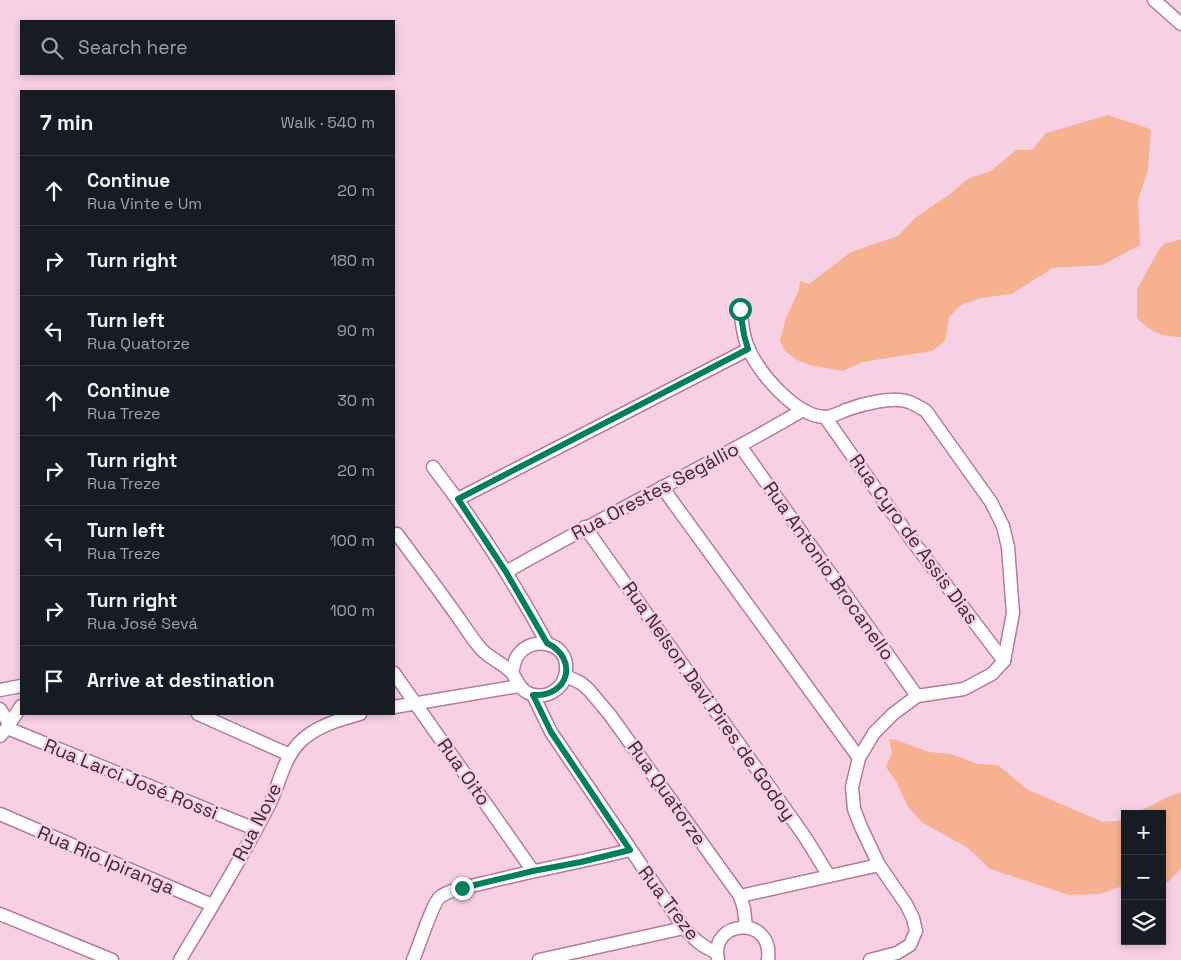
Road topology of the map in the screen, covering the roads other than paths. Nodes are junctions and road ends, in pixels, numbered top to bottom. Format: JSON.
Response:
{"nodes":[{"id":1,"x":1154,"y":0,"type":"edge"},
{"id":2,"x":1181,"y":24,"type":"edge"},
{"id":3,"x":740,"y":309,"type":"dead end"},
{"id":4,"x":748,"y":349,"type":"junction"},
{"id":5,"x":803,"y":410,"type":"junction"},
{"id":6,"x":825,"y":417,"type":"junction"},
{"id":7,"x":741,"y":447,"type":"junction"},
{"id":8,"x":434,"y":467,"type":"dead end"},
{"id":9,"x":662,"y":488,"type":"junction"},
{"id":10,"x":458,"y":499,"type":"junction"},
{"id":11,"x":585,"y":527,"type":"junction"},
{"id":12,"x":397,"y":534,"type":"dead end"},
{"id":13,"x":506,"y":572,"type":"junction"},
{"id":14,"x":547,"y":643,"type":"junction"},
{"id":15,"x":1004,"y":660,"type":"junction"},
{"id":16,"x":512,"y":673,"type":"junction"},
{"id":17,"x":395,"y":674,"type":"edge"},
{"id":18,"x":566,"y":676,"type":"junction"},
{"id":19,"x":20,"y":686,"type":"edge"},
{"id":20,"x":519,"y":686,"type":"junction"},
{"id":21,"x":0,"y":690,"type":"edge"},
{"id":22,"x":533,"y":695,"type":"junction"},
{"id":23,"x":917,"y":696,"type":"junction"},
{"id":24,"x":416,"y":704,"type":"junction"},
{"id":25,"x":395,"y":707,"type":"edge"},
{"id":26,"x":20,"y":708,"type":"edge"},
{"id":27,"x":0,"y":709,"type":"edge"},
{"id":28,"x":200,"y":715,"type":"edge"},
{"id":29,"x":357,"y":715,"type":"edge"},
{"id":30,"x":6,"y":730,"type":"edge"},
{"id":31,"x":290,"y":755,"type":"junction"},
{"id":32,"x":859,"y":758,"type":"junction"},
{"id":33,"x":0,"y":814,"type":"edge"},
{"id":34,"x":255,"y":830,"type":"junction"},
{"id":35,"x":630,"y":850,"type":"junction"},
{"id":36,"x":879,"y":865,"type":"junction"},
{"id":37,"x":533,"y":871,"type":"junction"},
{"id":38,"x":829,"y":876,"type":"junction"},
{"id":39,"x":740,"y":896,"type":"junction"},
{"id":40,"x":212,"y":905,"type":"junction"},
{"id":41,"x":0,"y":914,"type":"edge"},
{"id":42,"x":746,"y":926,"type":"junction"},
{"id":43,"x":684,"y":928,"type":"junction"},
{"id":44,"x":717,"y":956,"type":"edge"},
{"id":45,"x":112,"y":960,"type":"edge"},
{"id":46,"x":180,"y":960,"type":"edge"},
{"id":47,"x":413,"y":960,"type":"edge"},
{"id":48,"x":540,"y":960,"type":"edge"},
{"id":49,"x":768,"y":960,"type":"edge"},
{"id":50,"x":870,"y":960,"type":"edge"}],
"edges":[{"from":1,"to":2,"type":"street"},
{"from":3,"to":4,"type":"street"},
{"from":4,"to":5,"type":"street"},
{"from":4,"to":10,"type":"street"},
{"from":5,"to":6,"type":"street"},
{"from":5,"to":7,"type":"street","name":"Rua Orestes Segállio"},
{"from":6,"to":15,"type":"street","name":"Rua Cyro de Assis Dias"},
{"from":6,"to":15,"type":"street"},
{"from":7,"to":9,"type":"street","name":"Rua Orestes Segállio"},
{"from":7,"to":23,"type":"street","name":"Rua Antonio Brocanello"},
{"from":8,"to":10,"type":"street"},
{"from":9,"to":11,"type":"street","name":"Rua Orestes Segállio"},
{"from":9,"to":32,"type":"street"},
{"from":10,"to":13,"type":"street"},
{"from":11,"to":13,"type":"street","name":"Rua Orestes Segállio"},
{"from":11,"to":38,"type":"street","name":"Rua Nelson Davi Pires de Godoy"},
{"from":12,"to":16,"type":"street"},
{"from":13,"to":14,"type":"street"},
{"from":14,"to":16,"type":"street"},
{"from":14,"to":18,"type":"street"},
{"from":15,"to":23,"type":"street"},
{"from":16,"to":20,"type":"street"},
{"from":17,"to":24,"type":"street","name":"Rua Oito"},
{"from":18,"to":22,"type":"street"},
{"from":18,"to":39,"type":"street","name":"Rua Quatorze"},
{"from":19,"to":21,"type":"street"},
{"from":20,"to":22,"type":"street"},
{"from":20,"to":24,"type":"street"},
{"from":22,"to":35,"type":"street","name":"Rua Treze"},
{"from":23,"to":32,"type":"street"},
{"from":24,"to":25,"type":"street"},
{"from":24,"to":37,"type":"street","name":"Rua Oito"},
{"from":26,"to":30,"type":"street"},
{"from":27,"to":30,"type":"street"},
{"from":28,"to":31,"type":"street"},
{"from":29,"to":31,"type":"street","name":"Rua Nove"},
{"from":30,"to":34,"type":"street","name":"Rua Larci José Rossi"},
{"from":31,"to":34,"type":"street","name":"Rua Nove"},
{"from":32,"to":36,"type":"street"},
{"from":33,"to":40,"type":"street","name":"Rua Rio Ipiranga"},
{"from":34,"to":40,"type":"street","name":"Rua Nove"},
{"from":35,"to":37,"type":"street"},
{"from":35,"to":43,"type":"street","name":"Rua Treze"},
{"from":36,"to":38,"type":"street"},
{"from":36,"to":50,"type":"street"},
{"from":37,"to":47,"type":"street"},
{"from":38,"to":39,"type":"street"},
{"from":39,"to":42,"type":"street","name":"Rua Quatorze"},
{"from":40,"to":46,"type":"street","name":"Rua Nove"},
{"from":41,"to":45,"type":"street"},
{"from":42,"to":44,"type":"street"},
{"from":42,"to":49,"type":"street"},
{"from":43,"to":44,"type":"street","name":"Rua Treze"},
{"from":43,"to":48,"type":"street"}]}
